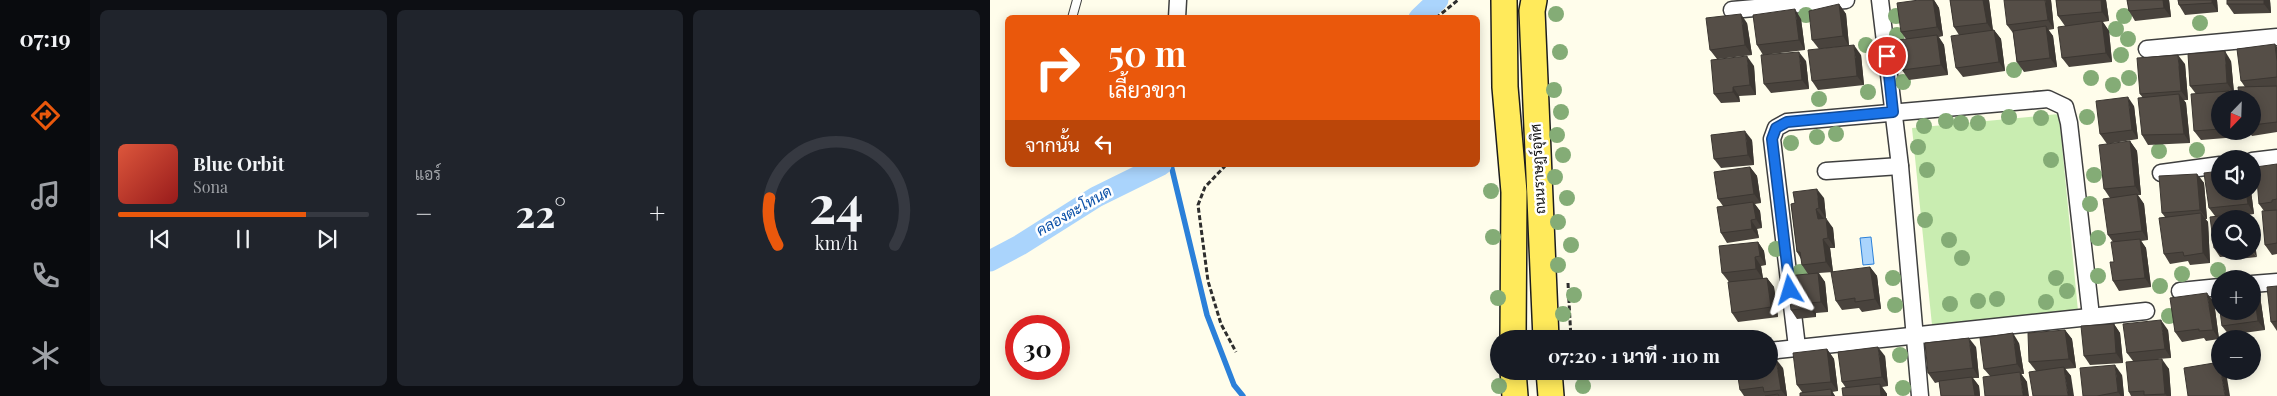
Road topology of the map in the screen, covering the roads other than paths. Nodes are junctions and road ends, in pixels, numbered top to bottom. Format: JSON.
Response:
{"nodes":[{"id":1,"x":1077,"y":0,"type":"edge"},
{"id":2,"x":1178,"y":0,"type":"edge"},
{"id":3,"x":1504,"y":0,"type":"edge"},
{"id":4,"x":1534,"y":0,"type":"edge"},
{"id":5,"x":1846,"y":0,"type":"edge"},
{"id":6,"x":1880,"y":0,"type":"edge"},
{"id":7,"x":1732,"y":10,"type":"dead end"},
{"id":8,"x":1073,"y":15,"type":"edge"},
{"id":9,"x":1177,"y":15,"type":"edge"},
{"id":10,"x":2277,"y":37,"type":"edge"},
{"id":11,"x":2147,"y":49,"type":"dead end"},
{"id":12,"x":1893,"y":112,"type":"junction"},
{"id":13,"x":2277,"y":158,"type":"edge"},
{"id":14,"x":2261,"y":160,"type":"edge"},
{"id":15,"x":1900,"y":166,"type":"junction"},
{"id":16,"x":2211,"y":166,"type":"edge"},
{"id":17,"x":1826,"y":171,"type":"dead end"},
{"id":18,"x":2161,"y":173,"type":"dead end"},
{"id":19,"x":2277,"y":282,"type":"edge"},
{"id":20,"x":2261,"y":283,"type":"edge"},
{"id":21,"x":2211,"y":288,"type":"edge"},
{"id":22,"x":2180,"y":291,"type":"dead end"},
{"id":23,"x":2146,"y":311,"type":"dead end"},
{"id":24,"x":2091,"y":316,"type":"junction"},
{"id":25,"x":1513,"y":330,"type":"edge"},
{"id":26,"x":1546,"y":330,"type":"edge"},
{"id":27,"x":1915,"y":334,"type":"junction"},
{"id":28,"x":1797,"y":347,"type":"junction"},
{"id":29,"x":1778,"y":349,"type":"edge"},
{"id":30,"x":1514,"y":380,"type":"edge"},
{"id":31,"x":1550,"y":380,"type":"edge"},
{"id":32,"x":1515,"y":396,"type":"edge"},
{"id":33,"x":1551,"y":396,"type":"edge"},
{"id":34,"x":1920,"y":396,"type":"edge"}],
"edges":[{"from":1,"to":8,"type":"lane"},
{"from":2,"to":9,"type":"street"},
{"from":3,"to":25,"type":"main road","name":"ถนนราษฎร์อุทิศ"},
{"from":4,"to":26,"type":"main road","name":"ถนนราษฎร์อุทิศ"},
{"from":5,"to":7,"type":"street"},
{"from":6,"to":12,"type":"street"},
{"from":10,"to":11,"type":"street"},
{"from":12,"to":15,"type":"street"},
{"from":12,"to":24,"type":"street"},
{"from":12,"to":28,"type":"street"},
{"from":13,"to":14,"type":"street"},
{"from":15,"to":17,"type":"street"},
{"from":15,"to":27,"type":"street"},
{"from":16,"to":18,"type":"street"},
{"from":19,"to":20,"type":"street"},
{"from":21,"to":22,"type":"street"},
{"from":23,"to":24,"type":"street"},
{"from":24,"to":27,"type":"street"},
{"from":27,"to":28,"type":"street"},
{"from":27,"to":34,"type":"street"},
{"from":28,"to":29,"type":"street"},
{"from":30,"to":32,"type":"main road"},
{"from":31,"to":33,"type":"main road"}]}
